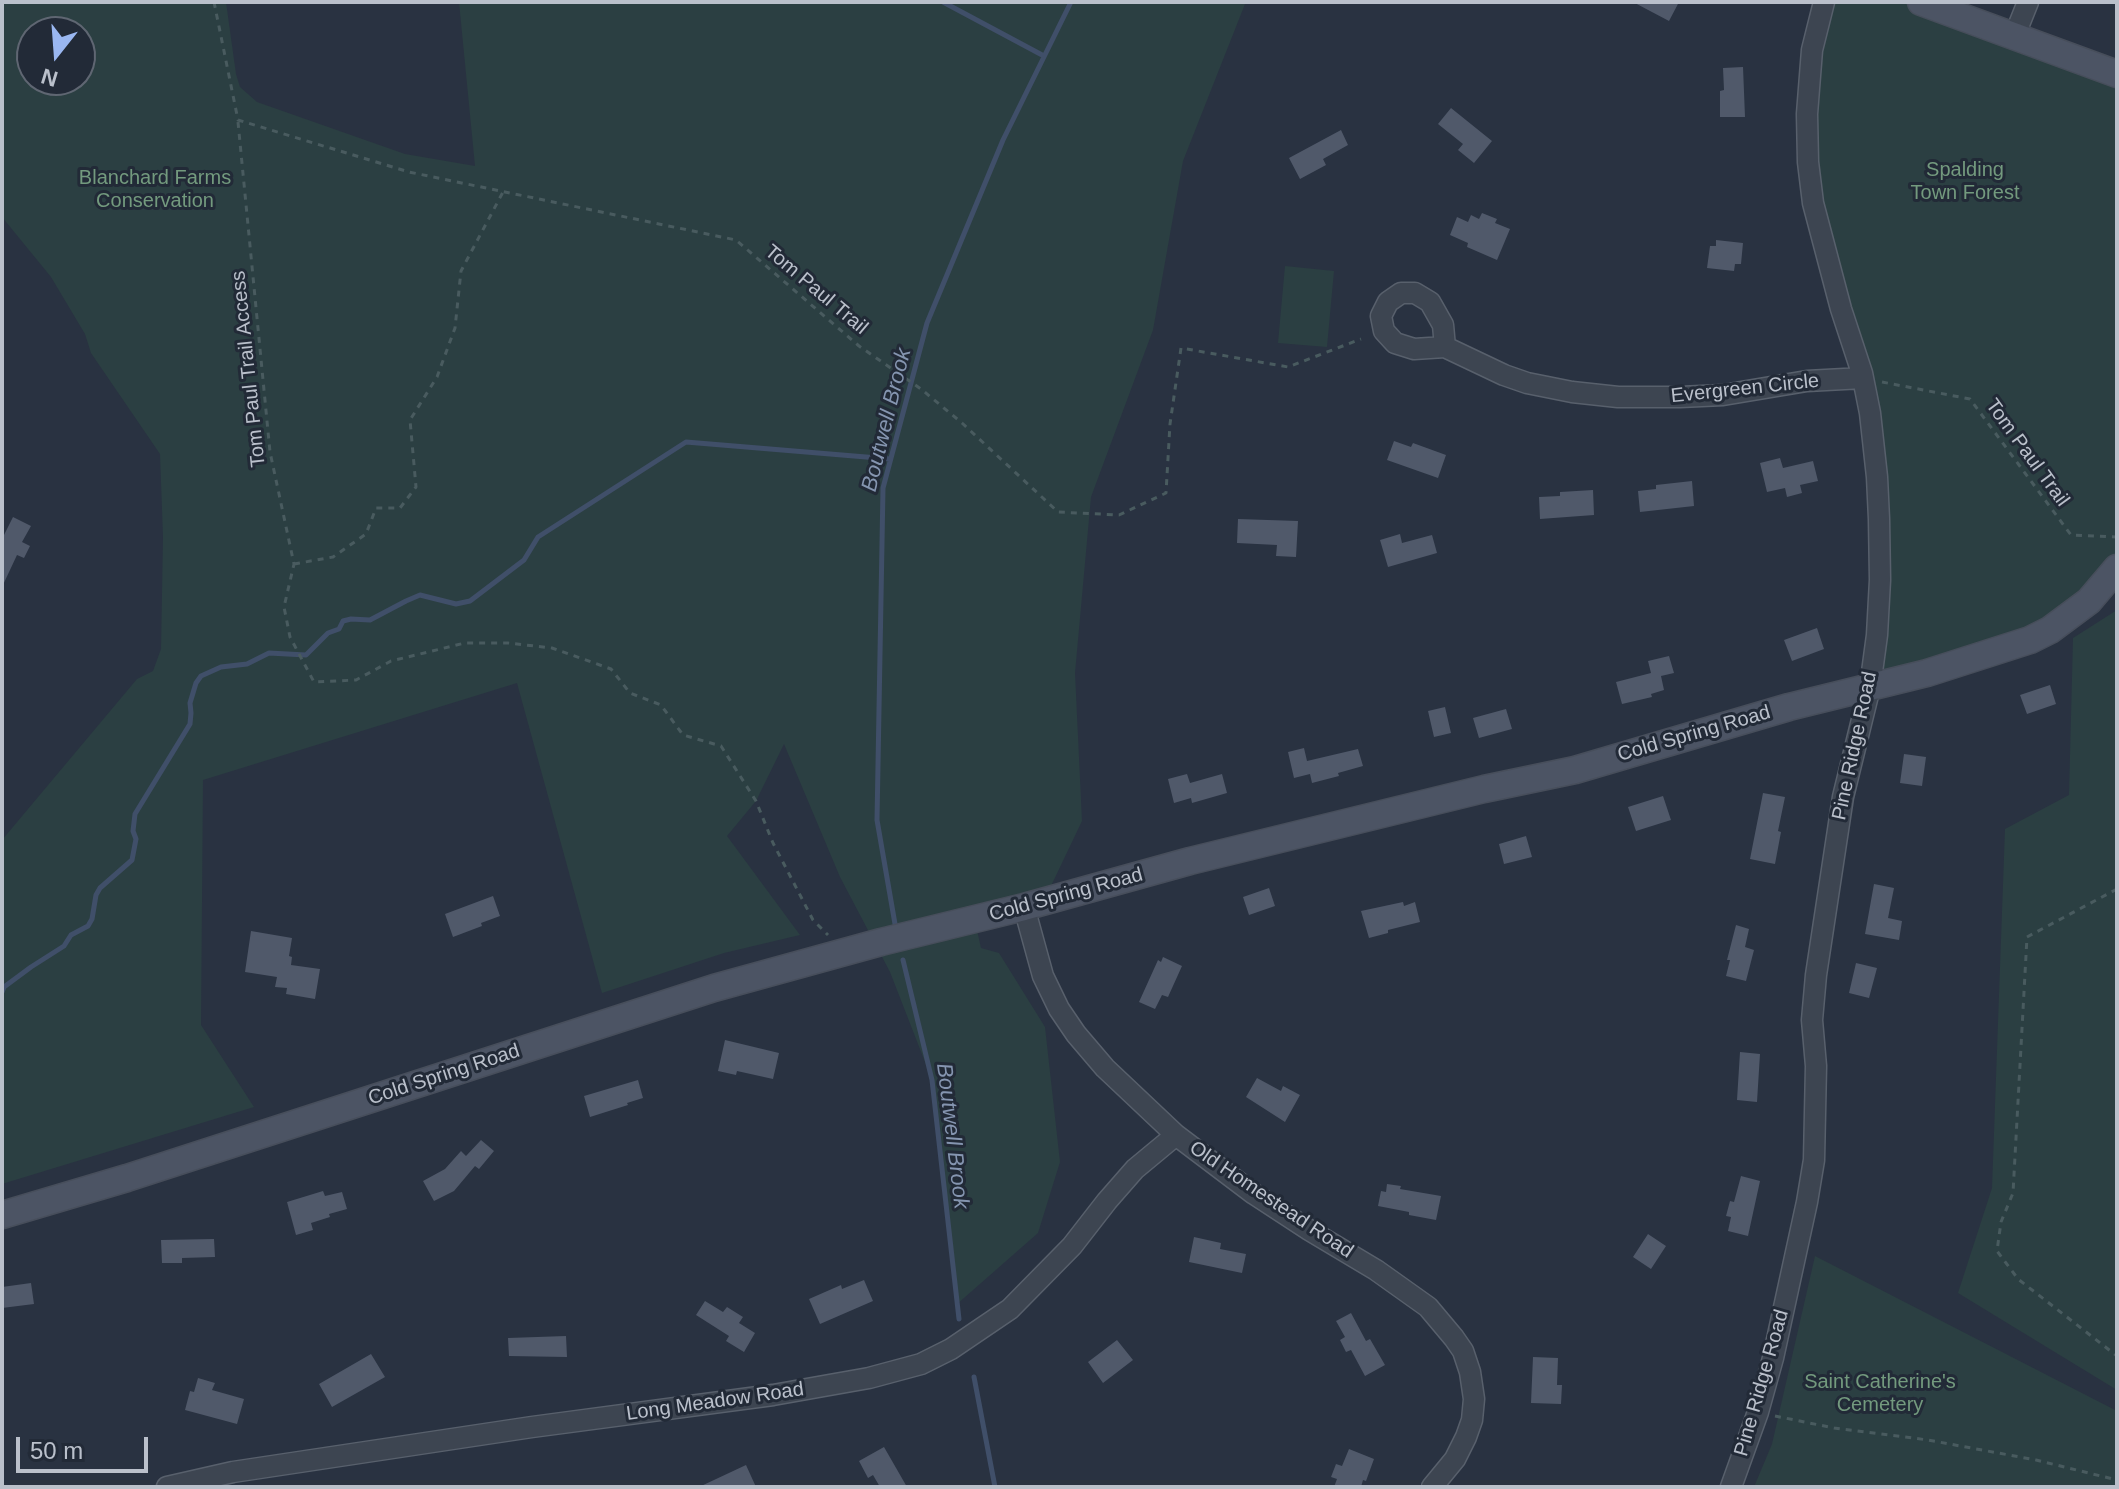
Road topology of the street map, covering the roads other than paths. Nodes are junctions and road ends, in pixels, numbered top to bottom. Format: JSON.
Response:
{"nodes":[{"id":1,"x":1824,"y":2,"type":"edge"},
{"id":2,"x":1921,"y":2,"type":"edge"},
{"id":3,"x":2028,"y":2,"type":"edge"},
{"id":4,"x":2014,"y":37,"type":"junction"},
{"id":5,"x":2117,"y":74,"type":"edge"},
{"id":6,"x":1445,"y":347,"type":"dead end"},
{"id":7,"x":1863,"y":378,"type":"junction"},
{"id":8,"x":2117,"y":568,"type":"edge"},
{"id":9,"x":1870,"y":687,"type":"junction"},
{"id":10,"x":1024,"y":907,"type":"junction"},
{"id":11,"x":1176,"y":1135,"type":"junction"},
{"id":12,"x":2,"y":1215,"type":"edge"},
{"id":13,"x":167,"y":1487,"type":"edge"},
{"id":14,"x":1432,"y":1487,"type":"edge"},
{"id":15,"x":1731,"y":1487,"type":"edge"}],
"edges":[{"from":1,"to":7,"type":"street","name":"Pine Ridge Road"},
{"from":2,"to":4,"type":"street"},
{"from":3,"to":4,"type":"street"},
{"from":4,"to":5,"type":"street"},
{"from":6,"to":7,"type":"street","name":"Evergreen Circle"},
{"from":7,"to":9,"type":"street","name":"Pine Ridge Road"},
{"from":8,"to":9,"type":"street","name":"Cold Spring Road"},
{"from":9,"to":10,"type":"street","name":"Cold Spring Road"},
{"from":9,"to":15,"type":"street","name":"Pine Ridge Road"},
{"from":10,"to":11,"type":"street","name":"Old Homestead Road"},
{"from":10,"to":12,"type":"street","name":"Cold Spring Road"},
{"from":11,"to":13,"type":"street","name":"Long Meadow Road"},
{"from":11,"to":14,"type":"street","name":"Old Homestead Road"}]}
